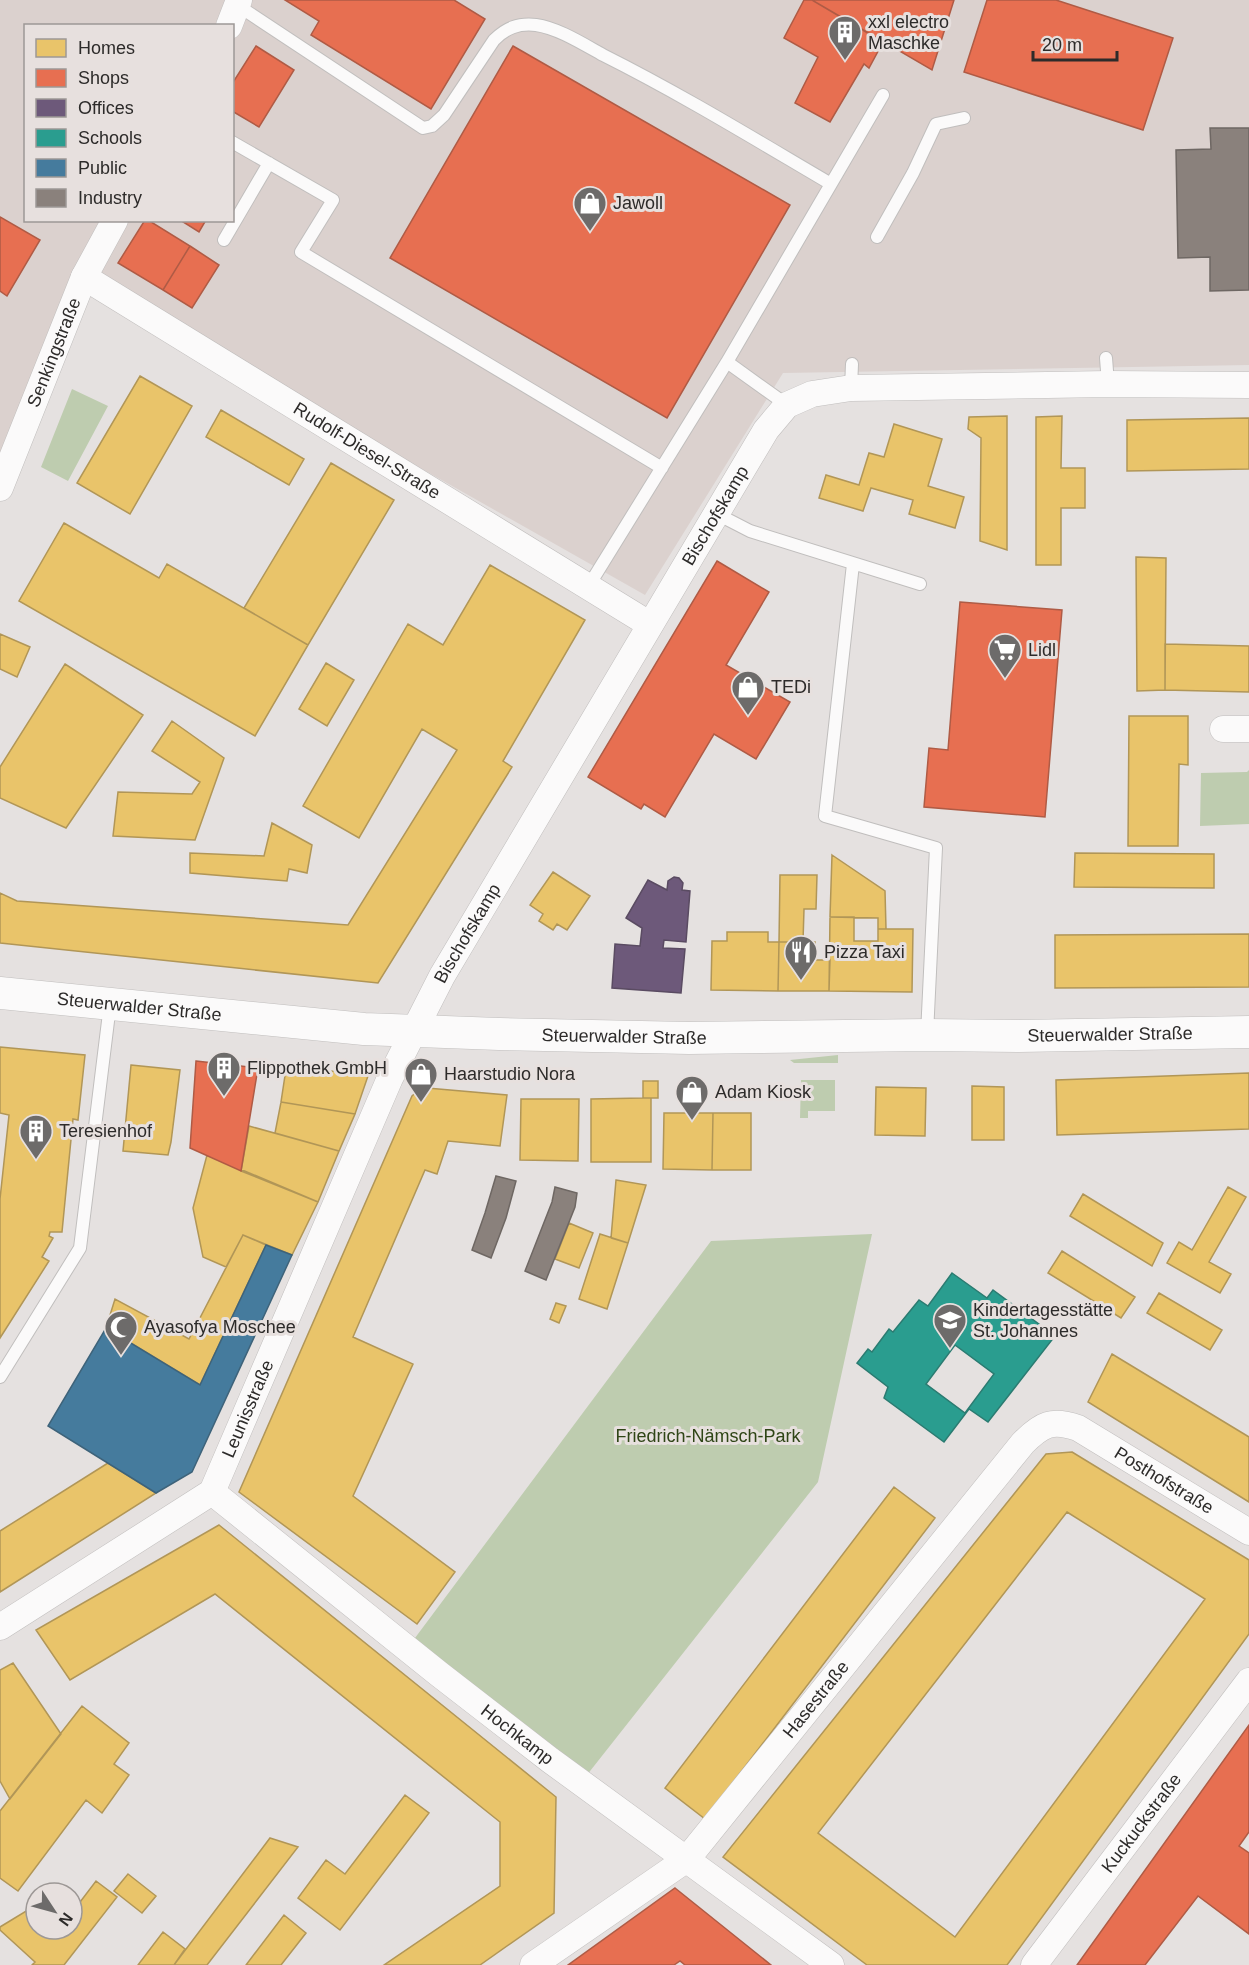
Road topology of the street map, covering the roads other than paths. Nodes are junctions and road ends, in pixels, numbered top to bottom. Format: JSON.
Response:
{"nodes":[{"id":1,"x":235,"y":10,"type":"edge"},
{"id":2,"x":883,"y":95,"type":"dead end"},
{"id":3,"x":964,"y":118,"type":"dead end"},
{"id":4,"x":234,"y":143,"type":"edge"},
{"id":5,"x":269,"y":163,"type":"junction"},
{"id":6,"x":831,"y":184,"type":"junction"},
{"id":7,"x":114,"y":222,"type":"edge"},
{"id":8,"x":877,"y":237,"type":"dead end"},
{"id":9,"x":224,"y":240,"type":"dead end"},
{"id":10,"x":84,"y":277,"type":"junction"},
{"id":11,"x":1106,"y":358,"type":"dead end"},
{"id":12,"x":726,"y":362,"type":"junction"},
{"id":13,"x":1108,"y":384,"type":"junction"},
{"id":14,"x":1249,"y":385,"type":"edge"},
{"id":15,"x":787,"y":405,"type":"junction"},
{"id":16,"x":662,"y":468,"type":"junction"},
{"id":17,"x":0,"y":488,"type":"edge"},
{"id":18,"x":717,"y":514,"type":"junction"},
{"id":19,"x":853,"y":564,"type":"junction"},
{"id":20,"x":920,"y":584,"type":"dead end"},
{"id":21,"x":588,"y":587,"type":"junction"},
{"id":22,"x":649,"y":624,"type":"junction"},
{"id":23,"x":1223,"y":729,"type":"dead end"},
{"id":24,"x":1249,"y":729,"type":"edge"},
{"id":25,"x":0,"y":993,"type":"edge"},
{"id":26,"x":110,"y":1004,"type":"junction"},
{"id":27,"x":413,"y":1030,"type":"junction"},
{"id":28,"x":1249,"y":1032,"type":"edge"},
{"id":29,"x":927,"y":1035,"type":"junction"},
{"id":30,"x":0,"y":1377,"type":"edge"},
{"id":31,"x":1078,"y":1428,"type":"joint"},
{"id":32,"x":212,"y":1492,"type":"junction"},
{"id":33,"x":1249,"y":1532,"type":"edge"},
{"id":34,"x":0,"y":1627,"type":"edge"},
{"id":35,"x":1249,"y":1681,"type":"edge"},
{"id":36,"x":687,"y":1859,"type":"junction"},
{"id":37,"x":533,"y":1965,"type":"edge"},
{"id":38,"x":831,"y":1965,"type":"edge"},
{"id":39,"x":1034,"y":1965,"type":"edge"}],
"edges":[{"from":1,"to":6,"type":"lane"},
{"from":2,"to":6,"type":"lane"},
{"from":3,"to":8,"type":"lane"},
{"from":4,"to":5,"type":"lane"},
{"from":5,"to":9,"type":"lane"},
{"from":5,"to":16,"type":"lane"},
{"from":6,"to":12,"type":"lane"},
{"from":7,"to":10,"type":"street","name":"Senkingstraße"},
{"from":10,"to":17,"type":"street","name":"Senkingstraße"},
{"from":10,"to":21,"type":"street","name":"Rudolf-Diesel-Straße"},
{"from":11,"to":13,"type":"lane"},
{"from":12,"to":15,"type":"lane"},
{"from":12,"to":16,"type":"lane"},
{"from":13,"to":14,"type":"street","name":"Bischofskamp"},
{"from":13,"to":15,"type":"street","name":"Bischofskamp"},
{"from":15,"to":18,"type":"street","name":"Bischofskamp"},
{"from":16,"to":21,"type":"lane"},
{"from":18,"to":19,"type":"lane"},
{"from":18,"to":22,"type":"street","name":"Bischofskamp"},
{"from":19,"to":20,"type":"lane"},
{"from":19,"to":29,"type":"lane"},
{"from":21,"to":22,"type":"street","name":"Rudolf-Diesel-Straße"},
{"from":22,"to":27,"type":"street","name":"Bischofskamp"},
{"from":23,"to":24,"type":"street"},
{"from":25,"to":26,"type":"street","name":"Steuerwalder Straße"},
{"from":26,"to":27,"type":"street","name":"Steuerwalder Straße"},
{"from":26,"to":30,"type":"lane"},
{"from":27,"to":29,"type":"street","name":"Steuerwalder Straße"},
{"from":27,"to":32,"type":"street","name":"Leunisstraße"},
{"from":28,"to":29,"type":"street","name":"Steuerwalder Straße"},
{"from":31,"to":33,"type":"street","name":"Posthofstraße"},
{"from":31,"to":36,"type":"street","name":"Hasestraße"},
{"from":32,"to":34,"type":"street"},
{"from":32,"to":36,"type":"street","name":"Hochkamp"},
{"from":35,"to":39,"type":"street","name":"Kuckuckstraße"},
{"from":36,"to":37,"type":"street","name":"Hasestraße"},
{"from":36,"to":38,"type":"street","name":"Hochkamp"}]}
